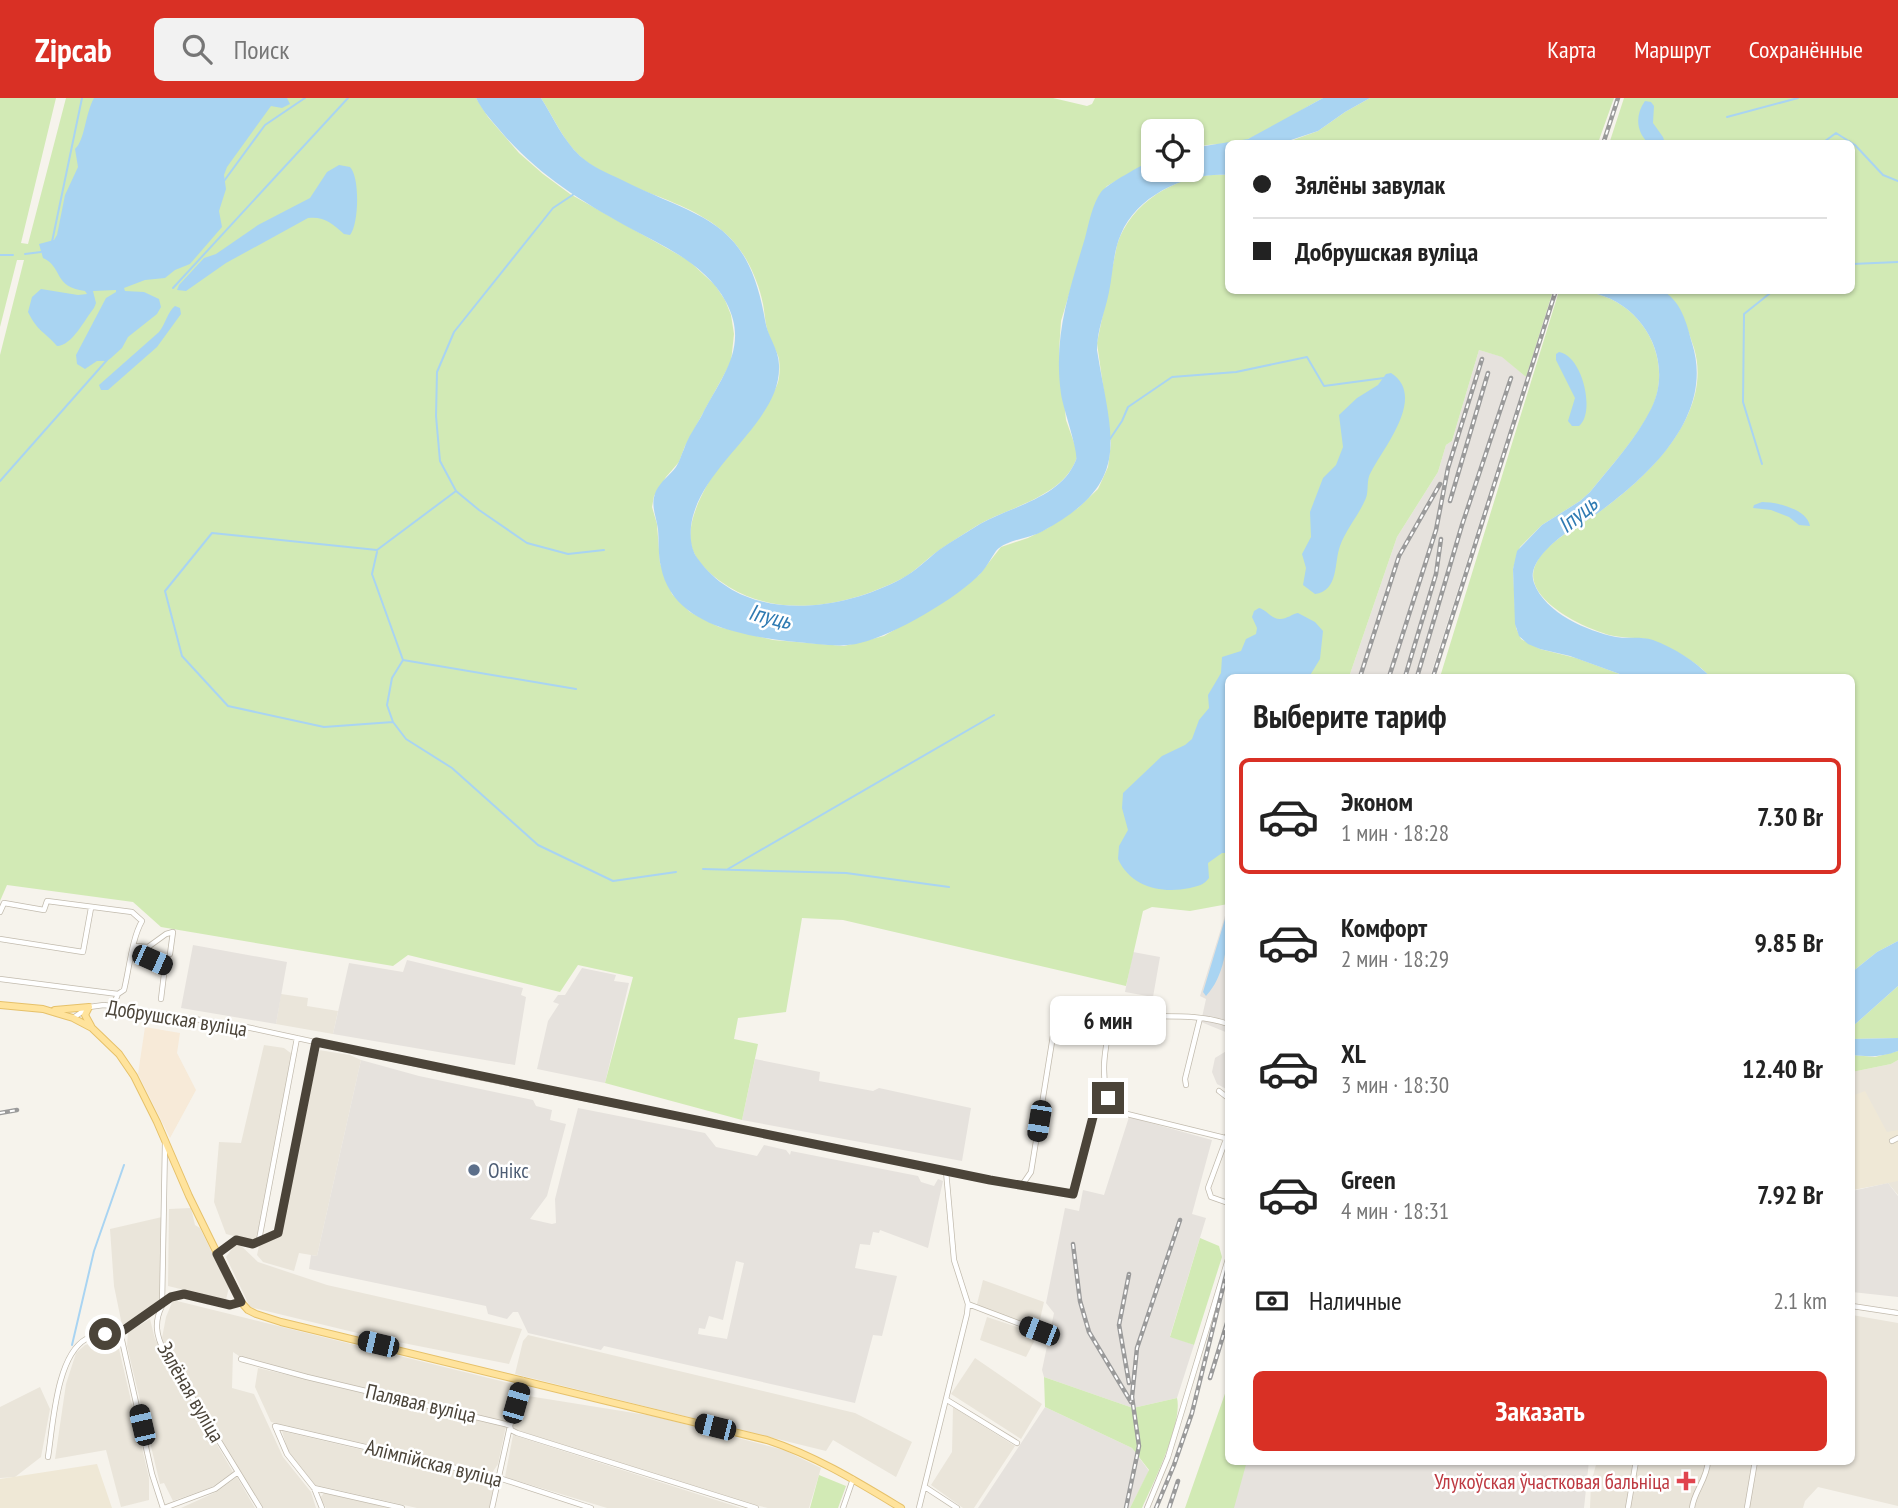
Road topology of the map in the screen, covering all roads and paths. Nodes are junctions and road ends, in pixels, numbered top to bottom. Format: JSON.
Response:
{"nodes":[{"id":1,"x":91,"y":908,"type":"junction"},
{"id":2,"x":0,"y":912,"type":"edge"},
{"id":3,"x":0,"y":939,"type":"edge"},
{"id":4,"x":135,"y":946,"type":"junction"},
{"id":5,"x":144,"y":947,"type":"junction"},
{"id":6,"x":170,"y":954,"type":"dead end"},
{"id":7,"x":0,"y":979,"type":"edge"},
{"id":8,"x":118,"y":994,"type":"junction"},
{"id":9,"x":161,"y":999,"type":"dead end"},
{"id":10,"x":0,"y":1005,"type":"edge"},
{"id":11,"x":113,"y":1006,"type":"junction"},
{"id":12,"x":89,"y":1007,"type":"junction"},
{"id":13,"x":43,"y":1009,"type":"junction"},
{"id":14,"x":1112,"y":1014,"type":"junction"},
{"id":15,"x":73,"y":1018,"type":"junction"},
{"id":16,"x":1200,"y":1018,"type":"junction"},
{"id":17,"x":1225,"y":1023,"type":"edge"},
{"id":18,"x":92,"y":1028,"type":"junction"},
{"id":19,"x":298,"y":1038,"type":"junction"},
{"id":20,"x":316,"y":1042,"type":"junction"},
{"id":21,"x":1186,"y":1085,"type":"dead end"},
{"id":22,"x":1219,"y":1091,"type":"dead end"},
{"id":23,"x":1225,"y":1096,"type":"edge"},
{"id":24,"x":1108,"y":1098,"type":"junction"},
{"id":25,"x":1225,"y":1136,"type":"edge"},
{"id":26,"x":1898,"y":1138,"type":"edge"},
{"id":27,"x":166,"y":1141,"type":"junction"},
{"id":28,"x":1225,"y":1141,"type":"edge"},
{"id":29,"x":1892,"y":1141,"type":"dead end"},
{"id":30,"x":946,"y":1171,"type":"junction"},
{"id":31,"x":1022,"y":1186,"type":"junction"},
{"id":32,"x":1225,"y":1202,"type":"edge"},
{"id":33,"x":259,"y":1240,"type":"junction"},
{"id":34,"x":217,"y":1254,"type":"junction"},
{"id":35,"x":1225,"y":1269,"type":"edge"},
{"id":36,"x":241,"y":1302,"type":"junction"},
{"id":37,"x":968,"y":1304,"type":"junction"},
{"id":38,"x":162,"y":1306,"type":"junction"},
{"id":39,"x":1855,"y":1306,"type":"edge"},
{"id":40,"x":1898,"y":1313,"type":"edge"},
{"id":41,"x":124,"y":1330,"type":"junction"},
{"id":42,"x":1039,"y":1331,"type":"dead end"},
{"id":43,"x":240,"y":1359,"type":"dead end"},
{"id":44,"x":523,"y":1380,"type":"junction"},
{"id":45,"x":947,"y":1400,"type":"junction"},
{"id":46,"x":510,"y":1426,"type":"junction"},
{"id":47,"x":1017,"y":1443,"type":"dead end"},
{"id":48,"x":48,"y":1457,"type":"dead end"},
{"id":49,"x":1635,"y":1465,"type":"edge"},
{"id":50,"x":1707,"y":1465,"type":"edge"},
{"id":51,"x":1754,"y":1465,"type":"edge"},
{"id":52,"x":238,"y":1472,"type":"junction"},
{"id":53,"x":499,"y":1478,"type":"junction"},
{"id":54,"x":853,"y":1479,"type":"junction"},
{"id":55,"x":925,"y":1487,"type":"junction"},
{"id":56,"x":314,"y":1488,"type":"junction"},
{"id":57,"x":163,"y":1508,"type":"edge"},
{"id":58,"x":260,"y":1508,"type":"edge"},
{"id":59,"x":322,"y":1508,"type":"edge"},
{"id":60,"x":402,"y":1508,"type":"edge"},
{"id":61,"x":492,"y":1508,"type":"edge"},
{"id":62,"x":592,"y":1508,"type":"edge"},
{"id":63,"x":756,"y":1508,"type":"edge"},
{"id":64,"x":843,"y":1508,"type":"edge"},
{"id":65,"x":901,"y":1508,"type":"edge"},
{"id":66,"x":919,"y":1508,"type":"edge"},
{"id":67,"x":957,"y":1508,"type":"edge"},
{"id":68,"x":1147,"y":1508,"type":"edge"},
{"id":69,"x":1628,"y":1508,"type":"edge"},
{"id":70,"x":1692,"y":1508,"type":"edge"},
{"id":71,"x":1746,"y":1508,"type":"edge"}],
"edges":[{"from":1,"to":2,"type":"street"},
{"from":1,"to":3,"type":"street"},
{"from":1,"to":4,"type":"street"},
{"from":4,"to":5,"type":"street"},
{"from":4,"to":8,"type":"street"},
{"from":5,"to":6,"type":"street"},
{"from":5,"to":9,"type":"street"},
{"from":7,"to":8,"type":"street"},
{"from":8,"to":11,"type":"street"},
{"from":10,"to":13,"type":"main road"},
{"from":11,"to":12,"type":"street","name":"Добрушская вуліца"},
{"from":11,"to":19,"type":"street","name":"Добрушская вуліца"},
{"from":12,"to":13,"type":"main road"},
{"from":12,"to":15,"type":"street","name":"Добрушская вуліца"},
{"from":12,"to":18,"type":"main road"},
{"from":13,"to":15,"type":"main road"},
{"from":14,"to":16,"type":"street"},
{"from":14,"to":24,"type":"street"},
{"from":14,"to":31,"type":"street"},
{"from":15,"to":18,"type":"main road"},
{"from":16,"to":17,"type":"street"},
{"from":16,"to":21,"type":"street"},
{"from":18,"to":27,"type":"main road"},
{"from":19,"to":20,"type":"street","name":"Добрушская вуліца"},
{"from":19,"to":33,"type":"street"},
{"from":20,"to":30,"type":"street","name":"Добрушская вуліца"},
{"from":20,"to":33,"type":"street"},
{"from":22,"to":23,"type":"street"},
{"from":24,"to":25,"type":"street"},
{"from":24,"to":31,"type":"street","name":"Добрушская вуліца"},
{"from":26,"to":29,"type":"street"},
{"from":27,"to":34,"type":"main road"},
{"from":27,"to":38,"type":"street","name":"Зялёная вуліца"},
{"from":28,"to":32,"type":"street"},
{"from":30,"to":31,"type":"street","name":"Добрушская вуліца"},
{"from":30,"to":37,"type":"street"},
{"from":33,"to":34,"type":"street"},
{"from":34,"to":36,"type":"main road"},
{"from":35,"to":68,"type":"street"},
{"from":36,"to":38,"type":"street"},
{"from":36,"to":44,"type":"main road"},
{"from":37,"to":42,"type":"street"},
{"from":37,"to":45,"type":"street"},
{"from":38,"to":41,"type":"street"},
{"from":38,"to":52,"type":"street","name":"Зялёная вуліца"},
{"from":39,"to":40,"type":"street"},
{"from":41,"to":48,"type":"street"},
{"from":41,"to":57,"type":"street"},
{"from":43,"to":46,"type":"street","name":"Палявая вуліца"},
{"from":44,"to":46,"type":"street"},
{"from":44,"to":54,"type":"main road"},
{"from":45,"to":47,"type":"street"},
{"from":45,"to":55,"type":"street"},
{"from":46,"to":53,"type":"street"},
{"from":46,"to":63,"type":"street","name":"Палявая вуліца"},
{"from":49,"to":69,"type":"street"},
{"from":50,"to":70,"type":"street"},
{"from":51,"to":71,"type":"street"},
{"from":52,"to":57,"type":"street"},
{"from":52,"to":58,"type":"street","name":"Зялёная вуліца"},
{"from":53,"to":56,"type":"street","name":"Алімпійская вуліца"},
{"from":53,"to":61,"type":"street"},
{"from":53,"to":62,"type":"street","name":"Алімпійская вуліца"},
{"from":54,"to":64,"type":"street"},
{"from":54,"to":65,"type":"main road"},
{"from":55,"to":66,"type":"street"},
{"from":55,"to":67,"type":"street"},
{"from":56,"to":59,"type":"street"},
{"from":56,"to":60,"type":"street"}]}
